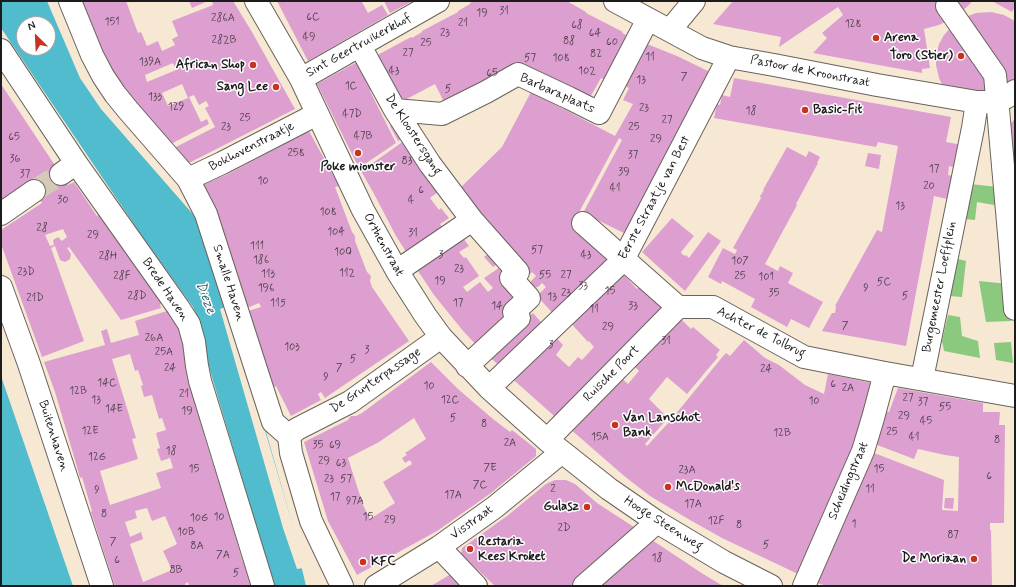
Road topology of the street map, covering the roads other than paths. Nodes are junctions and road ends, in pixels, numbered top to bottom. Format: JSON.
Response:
{"nodes":[{"id":1,"x":70,"y":1,"type":"edge"},
{"id":2,"x":256,"y":1,"type":"edge"},
{"id":3,"x":438,"y":1,"type":"edge"},
{"id":4,"x":615,"y":1,"type":"edge"},
{"id":5,"x":694,"y":1,"type":"edge"},
{"id":6,"x":948,"y":6,"type":"dead end"},
{"id":7,"x":648,"y":19,"type":"junction"},
{"id":8,"x":670,"y":30,"type":"junction"},
{"id":9,"x":360,"y":46,"type":"junction"},
{"id":10,"x":1,"y":50,"type":"edge"},
{"id":11,"x":729,"y":57,"type":"junction"},
{"id":12,"x":301,"y":79,"type":"junction"},
{"id":13,"x":996,"y":98,"type":"edge"},
{"id":14,"x":395,"y":110,"type":"junction"},
{"id":15,"x":317,"y":114,"type":"junction"},
{"id":16,"x":188,"y":179,"type":"junction"},
{"id":17,"x":34,"y":192,"type":"tunnel mouth"},
{"id":18,"x":1,"y":214,"type":"edge"},
{"id":19,"x":472,"y":220,"type":"junction"},
{"id":20,"x":583,"y":223,"type":"dead end"},
{"id":21,"x":623,"y":260,"type":"junction"},
{"id":22,"x":396,"y":271,"type":"junction"},
{"id":23,"x":1,"y":287,"type":"edge"},
{"id":24,"x":678,"y":307,"type":"junction"},
{"id":25,"x":1015,"y":309,"type":"edge"},
{"id":26,"x":441,"y":337,"type":"junction"},
{"id":27,"x":468,"y":366,"type":"junction"},
{"id":28,"x":884,"y":373,"type":"junction"},
{"id":29,"x":922,"y":379,"type":"junction"},
{"id":30,"x":489,"y":388,"type":"junction"},
{"id":31,"x":1015,"y":396,"type":"edge"},
{"id":32,"x":290,"y":436,"type":"junction"},
{"id":33,"x":554,"y":446,"type":"junction"},
{"id":34,"x":657,"y":522,"type":"junction"},
{"id":35,"x":439,"y":547,"type":"junction"},
{"id":36,"x":102,"y":586,"type":"edge"},
{"id":37,"x":263,"y":586,"type":"edge"},
{"id":38,"x":342,"y":586,"type":"edge"},
{"id":39,"x":376,"y":586,"type":"edge"},
{"id":40,"x":476,"y":586,"type":"edge"},
{"id":41,"x":584,"y":586,"type":"edge"},
{"id":42,"x":771,"y":586,"type":"edge"},
{"id":43,"x":804,"y":586,"type":"edge"}],
"edges":[{"from":1,"to":16,"type":"street","name":"Smalle Haven"},
{"from":2,"to":12,"type":"street","name":"Orthenstraat"},
{"from":3,"to":9,"type":"street","name":"Sint Geertruikerkhof"},
{"from":4,"to":7,"type":"street","name":"Pastoor de Kroonstraat"},
{"from":5,"to":8,"type":"street"},
{"from":6,"to":13,"type":"street"},
{"from":7,"to":8,"type":"street","name":"Pastoor de Kroonstraat"},
{"from":7,"to":14,"type":"street","name":"Barbaraplaats"},
{"from":8,"to":11,"type":"street","name":"Pastoor de Kroonstraat"},
{"from":9,"to":12,"type":"street","name":"Sint Geertruikerkhof"},
{"from":9,"to":14,"type":"street","name":"De Kloostersgang"},
{"from":10,"to":37,"type":"street","name":"Brede Haven"},
{"from":11,"to":13,"type":"street","name":"Pastoor de Kroonstraat"},
{"from":11,"to":21,"type":"street","name":"Eerste Straatje van Best"},
{"from":12,"to":15,"type":"street","name":"Orthenstraat"},
{"from":13,"to":25,"type":"street"},
{"from":13,"to":29,"type":"street","name":"Burgemeester Loeffplein"},
{"from":14,"to":19,"type":"street","name":"De Kloostersgang"},
{"from":15,"to":16,"type":"street","name":"Bokhovenstraatje"},
{"from":15,"to":22,"type":"street","name":"Orthenstraat"},
{"from":16,"to":32,"type":"street","name":"Smalle Haven"},
{"from":17,"to":18,"type":"street"},
{"from":19,"to":22,"type":"street"},
{"from":19,"to":27,"type":"street","name":"De Kloostersgang"},
{"from":20,"to":21,"type":"street"},
{"from":21,"to":24,"type":"street"},
{"from":21,"to":30,"type":"street","name":"Eerste Straatje van Best"},
{"from":22,"to":26,"type":"street","name":"Orthenstraat"},
{"from":23,"to":36,"type":"street","name":"Buitenhaven"},
{"from":24,"to":28,"type":"street","name":"Achter de Tolbrug"},
{"from":24,"to":33,"type":"street","name":"Ruische Poort"},
{"from":26,"to":27,"type":"street","name":"Orthenstraat"},
{"from":26,"to":32,"type":"street","name":"De Gruyterpassage"},
{"from":27,"to":30,"type":"street","name":"Orthenstraat"},
{"from":28,"to":29,"type":"street","name":"Achter de Tolbrug"},
{"from":28,"to":43,"type":"street","name":"Scheidingstraat"},
{"from":29,"to":31,"type":"street"},
{"from":30,"to":33,"type":"street","name":"Orthenstraat"},
{"from":32,"to":38,"type":"street"},
{"from":33,"to":34,"type":"street","name":"Hooge Steenweg"},
{"from":33,"to":35,"type":"street","name":"Visstraat"},
{"from":34,"to":41,"type":"street"},
{"from":34,"to":42,"type":"street","name":"Hooge Steenweg"},
{"from":35,"to":39,"type":"street","name":"Visstraat"},
{"from":35,"to":40,"type":"street"}]}
